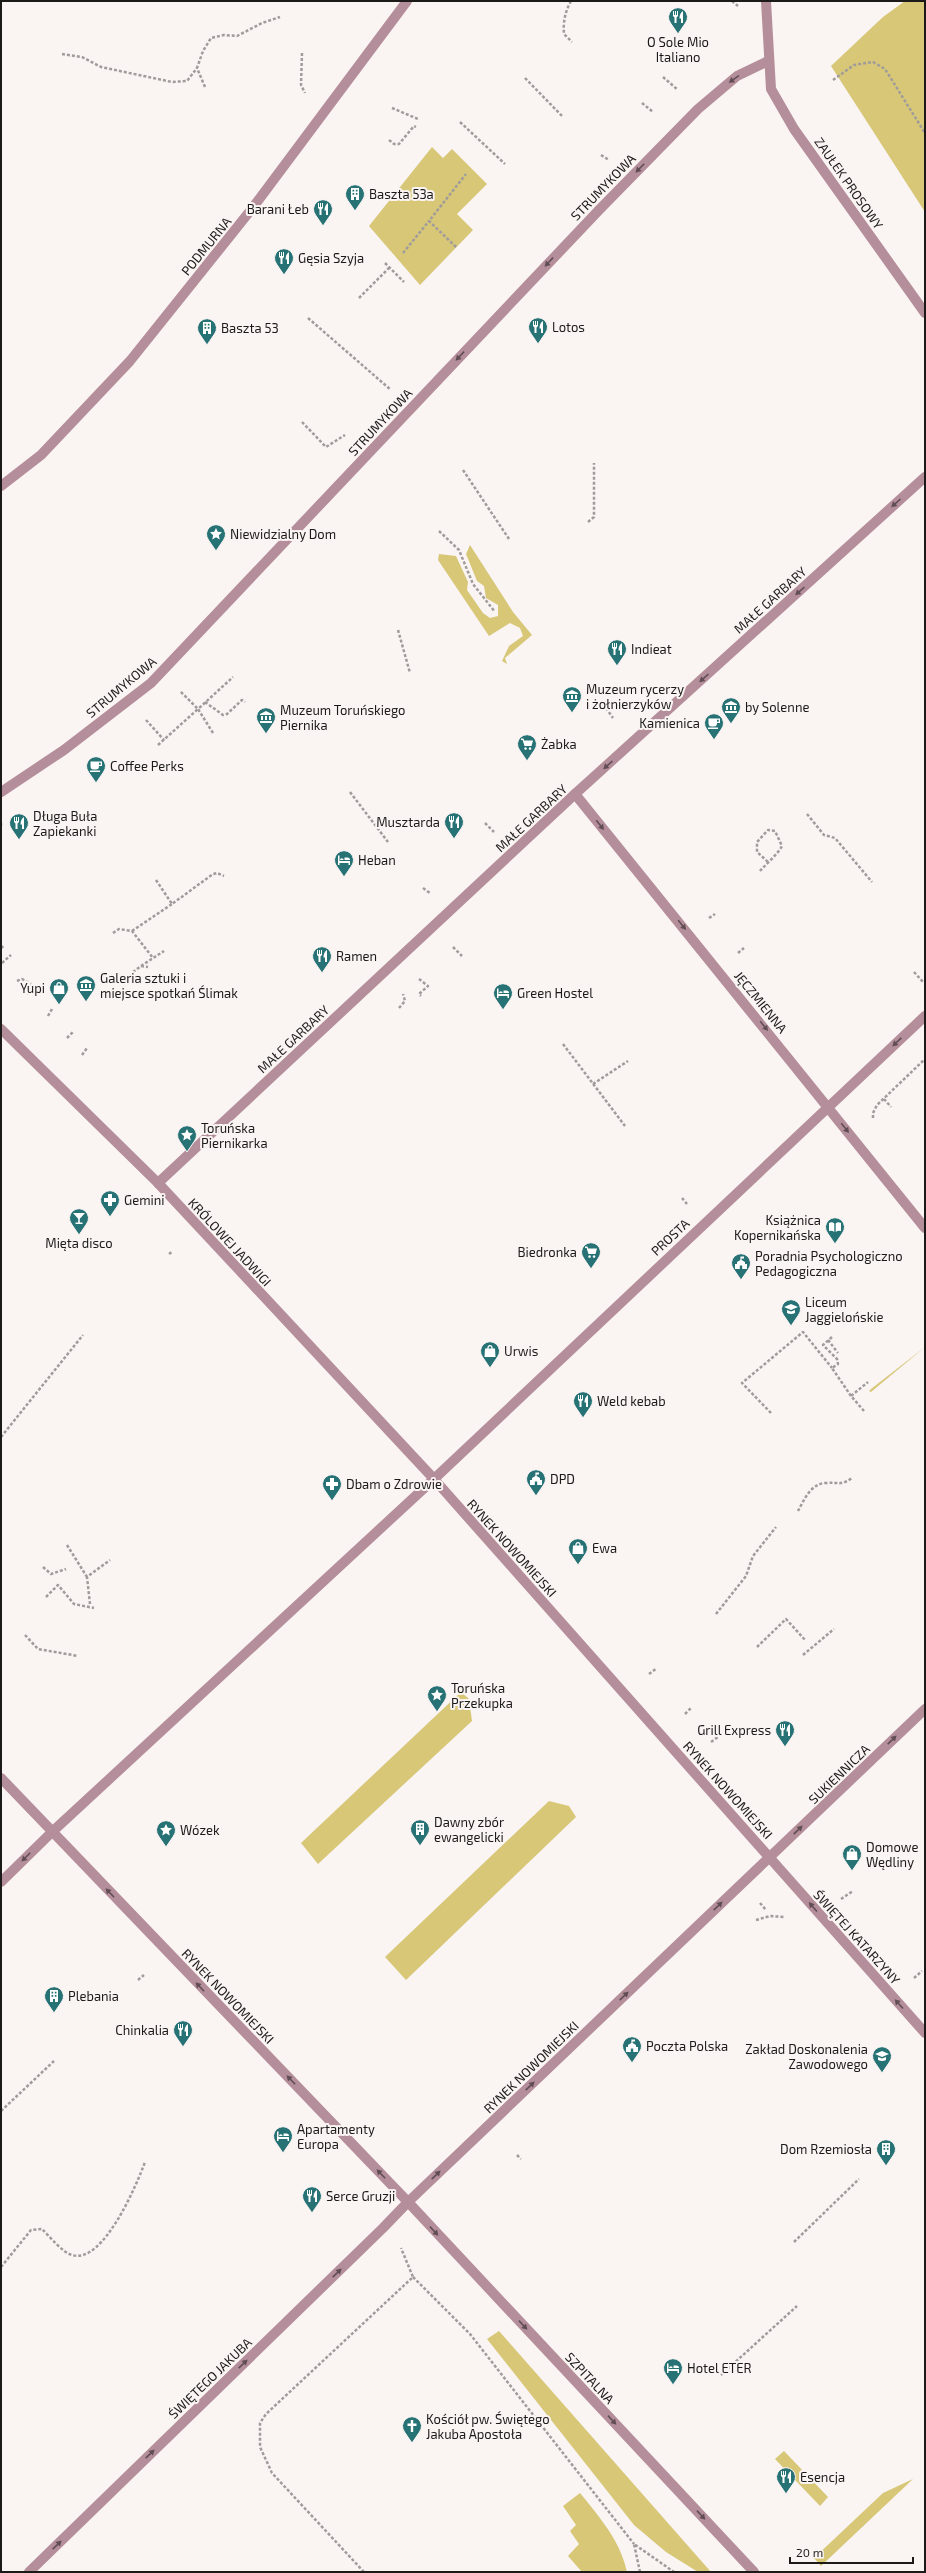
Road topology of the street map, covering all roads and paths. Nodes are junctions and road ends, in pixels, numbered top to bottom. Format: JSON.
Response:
{"nodes":[{"id":1,"x":407,"y":1,"type":"edge"},
{"id":2,"x":571,"y":1,"type":"edge"},
{"id":3,"x":732,"y":1,"type":"edge"},
{"id":4,"x":766,"y":1,"type":"edge"},
{"id":5,"x":741,"y":8,"type":"dead end"},
{"id":6,"x":280,"y":17,"type":"dead end"},
{"id":7,"x":572,"y":42,"type":"dead end"},
{"id":8,"x":302,"y":53,"type":"dead end"},
{"id":9,"x":62,"y":54,"type":"dead end"},
{"id":10,"x":768,"y":61,"type":"junction"},
{"id":11,"x":197,"y":68,"type":"junction"},
{"id":12,"x":525,"y":78,"type":"dead end"},
{"id":13,"x":833,"y":80,"type":"dead end"},
{"id":14,"x":205,"y":87,"type":"dead end"},
{"id":15,"x":307,"y":97,"type":"dead end"},
{"id":16,"x":642,"y":103,"type":"dead end"},
{"id":17,"x":392,"y":108,"type":"dead end"},
{"id":18,"x":653,"y":112,"type":"dead end"},
{"id":19,"x":562,"y":116,"type":"dead end"},
{"id":20,"x":418,"y":119,"type":"dead end"},
{"id":21,"x":460,"y":122,"type":"dead end"},
{"id":22,"x":416,"y":127,"type":"dead end"},
{"id":23,"x":925,"y":133,"type":"edge"},
{"id":24,"x":389,"y":140,"type":"dead end"},
{"id":25,"x":601,"y":155,"type":"dead end"},
{"id":26,"x":612,"y":162,"type":"dead end"},
{"id":27,"x":505,"y":164,"type":"dead end"},
{"id":28,"x":466,"y":174,"type":"dead end"},
{"id":29,"x":429,"y":221,"type":"junction"},
{"id":30,"x":456,"y":247,"type":"dead end"},
{"id":31,"x":403,"y":253,"type":"dead end"},
{"id":32,"x":385,"y":263,"type":"dead end"},
{"id":33,"x":390,"y":267,"type":"junction"},
{"id":34,"x":404,"y":282,"type":"dead end"},
{"id":35,"x":359,"y":298,"type":"dead end"},
{"id":36,"x":925,"y":313,"type":"edge"},
{"id":37,"x":308,"y":318,"type":"dead end"},
{"id":38,"x":393,"y":392,"type":"dead end"},
{"id":39,"x":302,"y":422,"type":"dead end"},
{"id":40,"x":345,"y":435,"type":"dead end"},
{"id":41,"x":594,"y":463,"type":"dead end"},
{"id":42,"x":463,"y":470,"type":"dead end"},
{"id":43,"x":925,"y":477,"type":"edge"},
{"id":44,"x":1,"y":486,"type":"edge"},
{"id":45,"x":588,"y":522,"type":"dead end"},
{"id":46,"x":439,"y":531,"type":"dead end"},
{"id":47,"x":509,"y":539,"type":"dead end"},
{"id":48,"x":495,"y":612,"type":"dead end"},
{"id":49,"x":398,"y":630,"type":"dead end"},
{"id":50,"x":410,"y":673,"type":"dead end"},
{"id":51,"x":234,"y":677,"type":"dead end"},
{"id":52,"x":176,"y":688,"type":"dead end"},
{"id":53,"x":205,"y":702,"type":"junction"},
{"id":54,"x":246,"y":702,"type":"dead end"},
{"id":55,"x":606,"y":708,"type":"dead end"},
{"id":56,"x":198,"y":710,"type":"junction"},
{"id":57,"x":142,"y":716,"type":"dead end"},
{"id":58,"x":613,"y":718,"type":"dead end"},
{"id":59,"x":213,"y":733,"type":"dead end"},
{"id":60,"x":164,"y":740,"type":"junction"},
{"id":61,"x":158,"y":745,"type":"dead end"},
{"id":62,"x":1,"y":792,"type":"edge"},
{"id":63,"x":350,"y":792,"type":"dead end"},
{"id":64,"x":575,"y":794,"type":"junction"},
{"id":65,"x":807,"y":814,"type":"dead end"},
{"id":66,"x":1,"y":823,"type":"edge"},
{"id":67,"x":485,"y":823,"type":"dead end"},
{"id":68,"x":1,"y":826,"type":"edge"},
{"id":69,"x":494,"y":832,"type":"dead end"},
{"id":70,"x":388,"y":842,"type":"dead end"},
{"id":71,"x":768,"y":862,"type":"junction"},
{"id":72,"x":760,"y":871,"type":"dead end"},
{"id":73,"x":224,"y":876,"type":"dead end"},
{"id":74,"x":156,"y":880,"type":"dead end"},
{"id":75,"x":872,"y":882,"type":"dead end"},
{"id":76,"x":423,"y":888,"type":"dead end"},
{"id":77,"x":430,"y":893,"type":"dead end"},
{"id":78,"x":172,"y":904,"type":"junction"},
{"id":79,"x":132,"y":931,"type":"junction"},
{"id":80,"x":113,"y":933,"type":"dead end"},
{"id":81,"x":5,"y":945,"type":"dead end"},
{"id":82,"x":453,"y":947,"type":"dead end"},
{"id":83,"x":1,"y":948,"type":"edge"},
{"id":84,"x":164,"y":951,"type":"dead end"},
{"id":85,"x":11,"y":955,"type":"dead end"},
{"id":86,"x":462,"y":956,"type":"dead end"},
{"id":87,"x":153,"y":958,"type":"junction"},
{"id":88,"x":2,"y":963,"type":"dead end"},
{"id":89,"x":141,"y":966,"type":"junction"},
{"id":90,"x":148,"y":967,"type":"dead end"},
{"id":91,"x":133,"y":972,"type":"dead end"},
{"id":92,"x":914,"y":972,"type":"dead end"},
{"id":93,"x":419,"y":979,"type":"dead end"},
{"id":94,"x":17,"y":981,"type":"dead end"},
{"id":95,"x":922,"y":982,"type":"dead end"},
{"id":96,"x":31,"y":984,"type":"dead end"},
{"id":97,"x":34,"y":988,"type":"dead end"},
{"id":98,"x":27,"y":994,"type":"dead end"},
{"id":99,"x":403,"y":994,"type":"dead end"},
{"id":100,"x":421,"y":996,"type":"dead end"},
{"id":101,"x":399,"y":1008,"type":"dead end"},
{"id":102,"x":52,"y":1009,"type":"dead end"},
{"id":103,"x":48,"y":1016,"type":"dead end"},
{"id":104,"x":925,"y":1016,"type":"edge"},
{"id":105,"x":1,"y":1029,"type":"edge"},
{"id":106,"x":73,"y":1032,"type":"dead end"},
{"id":107,"x":67,"y":1038,"type":"dead end"},
{"id":108,"x":564,"y":1044,"type":"dead end"},
{"id":109,"x":87,"y":1048,"type":"dead end"},
{"id":110,"x":82,"y":1055,"type":"dead end"},
{"id":111,"x":925,"y":1059,"type":"edge"},
{"id":112,"x":628,"y":1061,"type":"dead end"},
{"id":113,"x":593,"y":1084,"type":"junction"},
{"id":114,"x":884,"y":1099,"type":"junction"},
{"id":115,"x":829,"y":1106,"type":"junction"},
{"id":116,"x":891,"y":1107,"type":"dead end"},
{"id":117,"x":875,"y":1121,"type":"dead end"},
{"id":118,"x":625,"y":1126,"type":"dead end"},
{"id":119,"x":158,"y":1183,"type":"junction"},
{"id":120,"x":925,"y":1228,"type":"edge"},
{"id":121,"x":173,"y":1250,"type":"dead end"},
{"id":122,"x":169,"y":1254,"type":"dead end"},
{"id":123,"x":83,"y":1335,"type":"dead end"},
{"id":124,"x":832,"y":1337,"type":"dead end"},
{"id":125,"x":828,"y":1340,"type":"junction"},
{"id":126,"x":838,"y":1353,"type":"dead end"},
{"id":127,"x":832,"y":1368,"type":"junction"},
{"id":128,"x":868,"y":1382,"type":"dead end"},
{"id":129,"x":851,"y":1396,"type":"junction"},
{"id":130,"x":864,"y":1411,"type":"dead end"},
{"id":131,"x":771,"y":1413,"type":"dead end"},
{"id":132,"x":1,"y":1437,"type":"edge"},
{"id":133,"x":852,"y":1478,"type":"dead end"},
{"id":134,"x":434,"y":1479,"type":"junction"},
{"id":135,"x":798,"y":1511,"type":"dead end"},
{"id":136,"x":776,"y":1527,"type":"dead end"},
{"id":137,"x":67,"y":1545,"type":"dead end"},
{"id":138,"x":110,"y":1560,"type":"dead end"},
{"id":139,"x":43,"y":1567,"type":"dead end"},
{"id":140,"x":66,"y":1569,"type":"dead end"},
{"id":141,"x":87,"y":1577,"type":"junction"},
{"id":142,"x":46,"y":1597,"type":"dead end"},
{"id":143,"x":90,"y":1604,"type":"dead end"},
{"id":144,"x":94,"y":1608,"type":"dead end"},
{"id":145,"x":716,"y":1614,"type":"dead end"},
{"id":146,"x":834,"y":1629,"type":"dead end"},
{"id":147,"x":25,"y":1635,"type":"dead end"},
{"id":148,"x":806,"y":1641,"type":"dead end"},
{"id":149,"x":757,"y":1647,"type":"dead end"},
{"id":150,"x":803,"y":1655,"type":"dead end"},
{"id":151,"x":78,"y":1656,"type":"dead end"},
{"id":152,"x":657,"y":1668,"type":"dead end"},
{"id":153,"x":649,"y":1674,"type":"dead end"},
{"id":154,"x":692,"y":1707,"type":"dead end"},
{"id":155,"x":925,"y":1709,"type":"edge"},
{"id":156,"x":685,"y":1714,"type":"dead end"},
{"id":157,"x":718,"y":1737,"type":"dead end"},
{"id":158,"x":711,"y":1742,"type":"dead end"},
{"id":159,"x":1,"y":1778,"type":"edge"},
{"id":160,"x":52,"y":1832,"type":"junction"},
{"id":161,"x":770,"y":1857,"type":"junction"},
{"id":162,"x":1,"y":1882,"type":"edge"},
{"id":163,"x":853,"y":1891,"type":"dead end"},
{"id":164,"x":840,"y":1900,"type":"dead end"},
{"id":165,"x":784,"y":1917,"type":"dead end"},
{"id":166,"x":756,"y":1920,"type":"dead end"},
{"id":167,"x":922,"y":1971,"type":"dead end"},
{"id":168,"x":144,"y":1975,"type":"dead end"},
{"id":169,"x":912,"y":1979,"type":"dead end"},
{"id":170,"x":138,"y":1980,"type":"dead end"},
{"id":171,"x":925,"y":2033,"type":"edge"},
{"id":172,"x":54,"y":2061,"type":"dead end"},
{"id":173,"x":1,"y":2111,"type":"edge"},
{"id":174,"x":517,"y":2156,"type":"dead end"},
{"id":175,"x":521,"y":2159,"type":"dead end"},
{"id":176,"x":145,"y":2162,"type":"dead end"},
{"id":177,"x":859,"y":2179,"type":"dead end"},
{"id":178,"x":408,"y":2202,"type":"junction"},
{"id":179,"x":794,"y":2242,"type":"dead end"},
{"id":180,"x":399,"y":2244,"type":"dead end"},
{"id":181,"x":1,"y":2267,"type":"edge"},
{"id":182,"x":413,"y":2276,"type":"junction"},
{"id":183,"x":797,"y":2306,"type":"dead end"},
{"id":184,"x":721,"y":2375,"type":"dead end"},
{"id":185,"x":634,"y":2544,"type":"junction"},
{"id":186,"x":29,"y":2572,"type":"edge"},
{"id":187,"x":364,"y":2572,"type":"edge"},
{"id":188,"x":640,"y":2572,"type":"edge"},
{"id":189,"x":674,"y":2572,"type":"edge"},
{"id":190,"x":754,"y":2572,"type":"edge"}],
"edges":[{"from":1,"to":44,"type":"street","name":"PODMURNA"},
{"from":2,"to":7,"type":"path"},
{"from":3,"to":5,"type":"path"},
{"from":4,"to":10,"type":"street","name":"ZAUŁEK PROSOWY"},
{"from":6,"to":11,"type":"path"},
{"from":8,"to":15,"type":"path"},
{"from":9,"to":11,"type":"path"},
{"from":10,"to":36,"type":"street","name":"ZAUŁEK PROSOWY"},
{"from":10,"to":62,"type":"street","name":"STRUMYKOWA","one_way":true},
{"from":11,"to":14,"type":"path"},
{"from":12,"to":19,"type":"path"},
{"from":13,"to":23,"type":"path"},
{"from":16,"to":18,"type":"path"},
{"from":17,"to":20,"type":"path"},
{"from":21,"to":27,"type":"path"},
{"from":22,"to":24,"type":"path"},
{"from":25,"to":26,"type":"path"},
{"from":28,"to":29,"type":"path"},
{"from":29,"to":30,"type":"path"},
{"from":29,"to":31,"type":"path"},
{"from":32,"to":33,"type":"path"},
{"from":33,"to":34,"type":"path"},
{"from":33,"to":35,"type":"path"},
{"from":37,"to":38,"type":"path"},
{"from":39,"to":40,"type":"path"},
{"from":41,"to":45,"type":"path"},
{"from":42,"to":47,"type":"path"},
{"from":43,"to":64,"type":"street","name":"MAŁE GARBARY","one_way":true},
{"from":46,"to":48,"type":"path"},
{"from":49,"to":50,"type":"path"},
{"from":51,"to":53,"type":"path"},
{"from":52,"to":56,"type":"path"},
{"from":53,"to":54,"type":"path"},
{"from":53,"to":56,"type":"path"},
{"from":55,"to":58,"type":"path"},
{"from":56,"to":59,"type":"path"},
{"from":56,"to":60,"type":"path"},
{"from":57,"to":60,"type":"path"},
{"from":60,"to":61,"type":"path"},
{"from":63,"to":70,"type":"path"},
{"from":64,"to":115,"type":"street","name":"JĘCZMIENNA","one_way":true},
{"from":64,"to":119,"type":"street","name":"MAŁE GARBARY"},
{"from":65,"to":75,"type":"path"},
{"from":66,"to":68,"type":"path"},
{"from":67,"to":69,"type":"path"},
{"from":71,"to":71,"type":"path"},
{"from":71,"to":72,"type":"path"},
{"from":73,"to":78,"type":"path"},
{"from":74,"to":78,"type":"path"},
{"from":76,"to":77,"type":"path"},
{"from":78,"to":79,"type":"path"},
{"from":79,"to":80,"type":"path"},
{"from":79,"to":87,"type":"path"},
{"from":81,"to":83,"type":"path"},
{"from":82,"to":86,"type":"path"},
{"from":84,"to":87,"type":"path"},
{"from":85,"to":88,"type":"path"},
{"from":87,"to":89,"type":"path"},
{"from":89,"to":90,"type":"path"},
{"from":89,"to":91,"type":"path"},
{"from":92,"to":95,"type":"path"},
{"from":93,"to":100,"type":"path"},
{"from":94,"to":96,"type":"path"},
{"from":97,"to":98,"type":"path"},
{"from":99,"to":101,"type":"path"},
{"from":102,"to":103,"type":"path"},
{"from":104,"to":115,"type":"street","name":"PROSTA","one_way":true},
{"from":105,"to":119,"type":"street","name":"KRÓLOWEJ JADWIGI"},
{"from":106,"to":107,"type":"path"},
{"from":108,"to":113,"type":"path"},
{"from":109,"to":110,"type":"path"},
{"from":111,"to":114,"type":"path"},
{"from":112,"to":113,"type":"path"},
{"from":113,"to":118,"type":"path"},
{"from":114,"to":116,"type":"path"},
{"from":114,"to":117,"type":"path"},
{"from":115,"to":120,"type":"street","name":"JĘCZMIENNA","one_way":true},
{"from":115,"to":134,"type":"street","name":"PROSTA"},
{"from":119,"to":134,"type":"street","name":"KRÓLOWEJ JADWIGI"},
{"from":121,"to":122,"type":"path"},
{"from":123,"to":132,"type":"path"},
{"from":124,"to":125,"type":"path"},
{"from":125,"to":126,"type":"path"},
{"from":125,"to":127,"type":"path"},
{"from":127,"to":129,"type":"path"},
{"from":127,"to":131,"type":"path"},
{"from":128,"to":129,"type":"path"},
{"from":129,"to":130,"type":"path"},
{"from":133,"to":135,"type":"path"},
{"from":134,"to":160,"type":"street"},
{"from":134,"to":161,"type":"street","name":"RYNEK NOWOMIEJSKI"},
{"from":136,"to":145,"type":"path"},
{"from":137,"to":141,"type":"path"},
{"from":138,"to":141,"type":"path"},
{"from":139,"to":140,"type":"path"},
{"from":141,"to":143,"type":"path"},
{"from":142,"to":144,"type":"path"},
{"from":146,"to":150,"type":"path"},
{"from":147,"to":151,"type":"path"},
{"from":148,"to":149,"type":"path"},
{"from":152,"to":153,"type":"path"},
{"from":154,"to":156,"type":"path"},
{"from":161,"to":155,"type":"street","name":"SUKIENNICZA","one_way":true},
{"from":157,"to":158,"type":"path"},
{"from":159,"to":160,"type":"street","name":"RYNEK NOWOMIEJSKI"},
{"from":160,"to":162,"type":"street","one_way":true},
{"from":178,"to":160,"type":"street","name":"RYNEK NOWOMIEJSKI","one_way":true},
{"from":171,"to":161,"type":"street","name":"ŚWIĘTEJ KATARZYNY","one_way":true},
{"from":178,"to":161,"type":"street","name":"RYNEK NOWOMIEJSKI","one_way":true},
{"from":163,"to":164,"type":"path"},
{"from":165,"to":166,"type":"path"},
{"from":167,"to":169,"type":"path"},
{"from":168,"to":170,"type":"path"},
{"from":172,"to":173,"type":"path"},
{"from":174,"to":175,"type":"path"},
{"from":176,"to":181,"type":"path"},
{"from":177,"to":179,"type":"path"},
{"from":186,"to":178,"type":"street","name":"ŚWIĘTEGO JAKUBA","one_way":true},
{"from":178,"to":190,"type":"street","name":"SZPITALNA","one_way":true},
{"from":180,"to":182,"type":"path"},
{"from":182,"to":185,"type":"path"},
{"from":182,"to":187,"type":"path"},
{"from":183,"to":184,"type":"path"},
{"from":185,"to":188,"type":"path"},
{"from":185,"to":189,"type":"path"}]}
